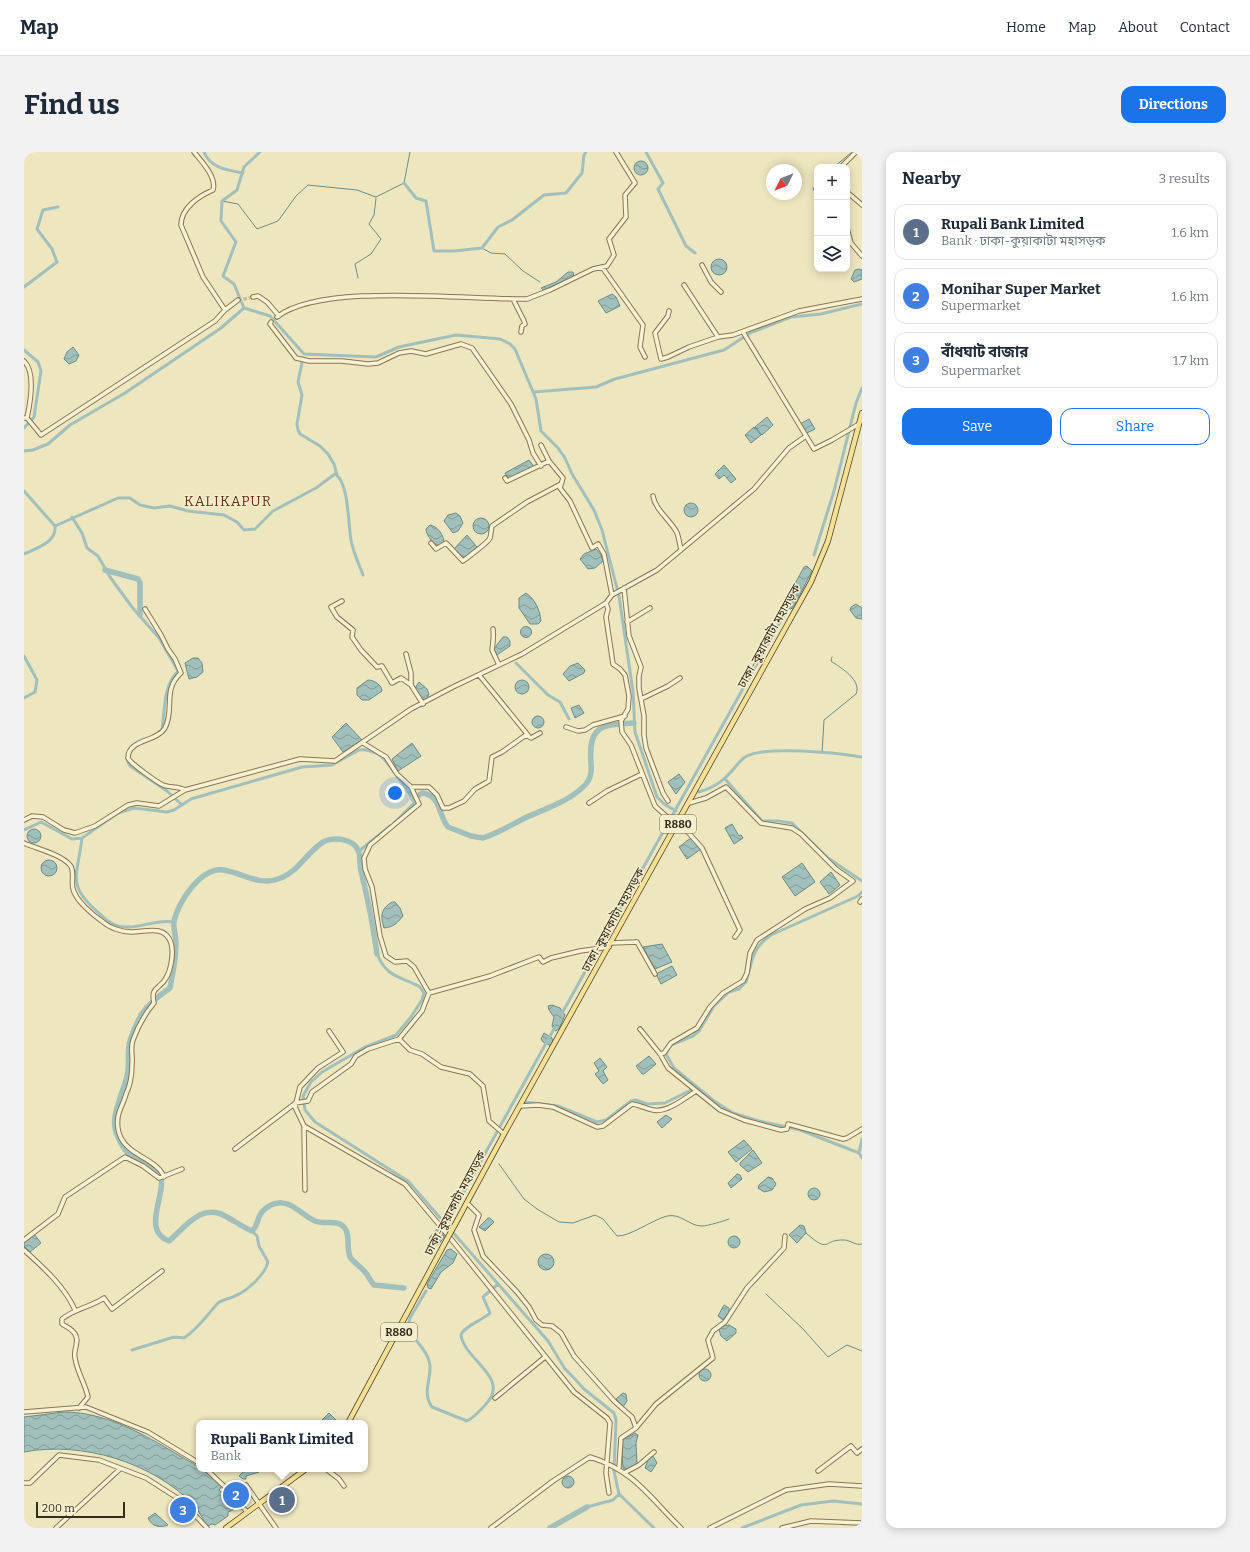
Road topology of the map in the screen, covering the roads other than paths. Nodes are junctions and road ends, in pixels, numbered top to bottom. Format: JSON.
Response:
{"nodes":[{"id":1,"x":194,"y":152,"type":"edge"},
{"id":2,"x":616,"y":152,"type":"edge"},
{"id":3,"x":856,"y":152,"type":"edge"},
{"id":4,"x":844,"y":164,"type":"edge"},
{"id":5,"x":850,"y":195,"type":"edge"},
{"id":6,"x":862,"y":205,"type":"edge"},
{"id":7,"x":849,"y":236,"type":"edge"},
{"id":8,"x":862,"y":256,"type":"edge"},
{"id":9,"x":702,"y":265,"type":"dead end"},
{"id":10,"x":602,"y":267,"type":"junction"},
{"id":11,"x":684,"y":285,"type":"dead end"},
{"id":12,"x":721,"y":292,"type":"dead end"},
{"id":13,"x":253,"y":297,"type":"tunnel mouth"},
{"id":14,"x":862,"y":299,"type":"edge"},
{"id":15,"x":238,"y":300,"type":"tunnel mouth"},
{"id":16,"x":513,"y":300,"type":"junction"},
{"id":17,"x":225,"y":310,"type":"junction"},
{"id":18,"x":669,"y":310,"type":"dead end"},
{"id":19,"x":271,"y":322,"type":"dead end"},
{"id":20,"x":520,"y":332,"type":"dead end"},
{"id":21,"x":743,"y":332,"type":"junction"},
{"id":22,"x":718,"y":337,"type":"junction"},
{"id":23,"x":645,"y":357,"type":"dead end"},
{"id":24,"x":24,"y":361,"type":"edge"},
{"id":25,"x":862,"y":413,"type":"edge"},
{"id":26,"x":26,"y":418,"type":"edge"},
{"id":27,"x":859,"y":424,"type":"junction"},
{"id":28,"x":806,"y":436,"type":"junction"},
{"id":29,"x":541,"y":445,"type":"dead end"},
{"id":30,"x":549,"y":461,"type":"junction"},
{"id":31,"x":541,"y":466,"type":"junction"},
{"id":32,"x":504,"y":478,"type":"dead end"},
{"id":33,"x":561,"y":484,"type":"junction"},
{"id":34,"x":653,"y":496,"type":"dead end"},
{"id":35,"x":431,"y":543,"type":"dead end"},
{"id":36,"x":681,"y":549,"type":"junction"},
{"id":37,"x":624,"y":588,"type":"junction"},
{"id":38,"x":612,"y":595,"type":"junction"},
{"id":39,"x":342,"y":601,"type":"dead end"},
{"id":40,"x":606,"y":603,"type":"junction"},
{"id":41,"x":650,"y":608,"type":"dead end"},
{"id":42,"x":144,"y":609,"type":"dead end"},
{"id":43,"x":627,"y":622,"type":"junction"},
{"id":44,"x":493,"y":629,"type":"dead end"},
{"id":45,"x":406,"y":654,"type":"dead end"},
{"id":46,"x":499,"y":666,"type":"junction"},
{"id":47,"x":479,"y":675,"type":"junction"},
{"id":48,"x":680,"y":678,"type":"dead end"},
{"id":49,"x":411,"y":685,"type":"junction"},
{"id":50,"x":641,"y":699,"type":"junction"},
{"id":51,"x":422,"y":704,"type":"junction"},
{"id":52,"x":625,"y":716,"type":"junction"},
{"id":53,"x":566,"y":727,"type":"dead end"},
{"id":54,"x":540,"y":733,"type":"dead end"},
{"id":55,"x":528,"y":735,"type":"junction"},
{"id":56,"x":363,"y":743,"type":"junction"},
{"id":57,"x":642,"y":774,"type":"junction"},
{"id":58,"x":411,"y":787,"type":"junction"},
{"id":59,"x":184,"y":790,"type":"junction"},
{"id":60,"x":668,"y":801,"type":"dead end"},
{"id":61,"x":589,"y":803,"type":"dead end"},
{"id":62,"x":689,"y":803,"type":"junction"},
{"id":63,"x":24,"y":820,"type":"edge"},
{"id":64,"x":678,"y":824,"type":"junction"},
{"id":65,"x":24,"y":843,"type":"edge"},
{"id":66,"x":734,"y":937,"type":"dead end"},
{"id":67,"x":610,"y":945,"type":"junction"},
{"id":68,"x":655,"y":974,"type":"dead end"},
{"id":69,"x":428,"y":993,"type":"junction"},
{"id":70,"x":640,"y":1029,"type":"dead end"},
{"id":71,"x":329,"y":1031,"type":"dead end"},
{"id":72,"x":399,"y":1039,"type":"junction"},
{"id":73,"x":660,"y":1054,"type":"junction"},
{"id":74,"x":696,"y":1091,"type":"junction"},
{"id":75,"x":295,"y":1105,"type":"junction"},
{"id":76,"x":520,"y":1106,"type":"junction"},
{"id":77,"x":304,"y":1126,"type":"junction"},
{"id":78,"x":862,"y":1129,"type":"edge"},
{"id":79,"x":857,"y":1132,"type":"junction"},
{"id":80,"x":504,"y":1134,"type":"junction"},
{"id":81,"x":862,"y":1136,"type":"edge"},
{"id":82,"x":235,"y":1149,"type":"dead end"},
{"id":83,"x":182,"y":1169,"type":"dead end"},
{"id":84,"x":164,"y":1177,"type":"junction"},
{"id":85,"x":305,"y":1190,"type":"dead end"},
{"id":86,"x":467,"y":1203,"type":"junction"},
{"id":87,"x":785,"y":1236,"type":"dead end"},
{"id":88,"x":24,"y":1240,"type":"edge"},
{"id":89,"x":24,"y":1250,"type":"edge"},
{"id":90,"x":162,"y":1271,"type":"dead end"},
{"id":91,"x":75,"y":1310,"type":"junction"},
{"id":92,"x":545,"y":1356,"type":"junction"},
{"id":93,"x":495,"y":1398,"type":"dead end"},
{"id":94,"x":79,"y":1408,"type":"junction"},
{"id":95,"x":24,"y":1412,"type":"edge"},
{"id":96,"x":350,"y":1420,"type":"edge"},
{"id":97,"x":636,"y":1428,"type":"junction"},
{"id":98,"x":862,"y":1449,"type":"edge"},
{"id":99,"x":654,"y":1452,"type":"dead end"},
{"id":100,"x":196,"y":1461,"type":"edge"},
{"id":101,"x":608,"y":1465,"type":"junction"},
{"id":102,"x":619,"y":1468,"type":"junction"},
{"id":103,"x":120,"y":1469,"type":"junction"},
{"id":104,"x":818,"y":1471,"type":"dead end"},
{"id":105,"x":209,"y":1472,"type":"edge"},
{"id":106,"x":302,"y":1472,"type":"edge"},
{"id":107,"x":329,"y":1472,"type":"edge"},
{"id":108,"x":624,"y":1473,"type":"junction"},
{"id":109,"x":24,"y":1483,"type":"edge"},
{"id":110,"x":246,"y":1485,"type":"dead end"},
{"id":111,"x":344,"y":1486,"type":"dead end"},
{"id":112,"x":862,"y":1486,"type":"edge"},
{"id":113,"x":609,"y":1493,"type":"dead end"},
{"id":114,"x":258,"y":1503,"type":"junction"},
{"id":115,"x":247,"y":1512,"type":"junction"},
{"id":116,"x":862,"y":1523,"type":"edge"},
{"id":117,"x":56,"y":1528,"type":"edge"},
{"id":118,"x":207,"y":1528,"type":"edge"},
{"id":119,"x":226,"y":1528,"type":"edge"},
{"id":120,"x":276,"y":1528,"type":"edge"},
{"id":121,"x":491,"y":1528,"type":"edge"},
{"id":122,"x":681,"y":1528,"type":"edge"},
{"id":123,"x":710,"y":1528,"type":"edge"},
{"id":124,"x":782,"y":1528,"type":"edge"}],
"edges":[{"from":1,"to":17,"type":"street"},
{"from":2,"to":10,"type":"street"},
{"from":3,"to":4,"type":"street"},
{"from":5,"to":6,"type":"street"},
{"from":7,"to":8,"type":"street"},
{"from":9,"to":12,"type":"street"},
{"from":10,"to":16,"type":"street"},
{"from":10,"to":23,"type":"street"},
{"from":11,"to":22,"type":"street"},
{"from":13,"to":16,"type":"street"},
{"from":14,"to":21,"type":"street"},
{"from":15,"to":17,"type":"street"},
{"from":16,"to":20,"type":"street"},
{"from":17,"to":26,"type":"street"},
{"from":18,"to":22,"type":"street"},
{"from":19,"to":31,"type":"street"},
{"from":21,"to":22,"type":"street"},
{"from":21,"to":28,"type":"street"},
{"from":24,"to":26,"type":"street"},
{"from":25,"to":27,"type":"main road","name":"ঢাকা-কুয়াকাটা মহাসড়ক","number":"R880"},
{"from":27,"to":28,"type":"street"},
{"from":27,"to":62,"type":"main road","name":"ঢাকা-কুয়াকাটা মহাসড়ক","number":"R880"},
{"from":28,"to":36,"type":"street"},
{"from":29,"to":30,"type":"street"},
{"from":30,"to":31,"type":"street"},
{"from":30,"to":33,"type":"street"},
{"from":31,"to":32,"type":"street"},
{"from":33,"to":35,"type":"street"},
{"from":33,"to":38,"type":"street"},
{"from":34,"to":36,"type":"street"},
{"from":36,"to":37,"type":"street"},
{"from":37,"to":38,"type":"street"},
{"from":37,"to":43,"type":"street"},
{"from":38,"to":40,"type":"street"},
{"from":39,"to":49,"type":"street"},
{"from":40,"to":46,"type":"street"},
{"from":40,"to":52,"type":"street"},
{"from":41,"to":43,"type":"street"},
{"from":42,"to":59,"type":"street"},
{"from":43,"to":50,"type":"street"},
{"from":44,"to":46,"type":"street"},
{"from":45,"to":49,"type":"street"},
{"from":46,"to":47,"type":"street"},
{"from":47,"to":51,"type":"street"},
{"from":47,"to":55,"type":"street"},
{"from":48,"to":50,"type":"street"},
{"from":49,"to":51,"type":"street"},
{"from":50,"to":60,"type":"street"},
{"from":51,"to":56,"type":"street"},
{"from":52,"to":53,"type":"street"},
{"from":52,"to":57,"type":"street"},
{"from":54,"to":55,"type":"street"},
{"from":55,"to":58,"type":"street"},
{"from":56,"to":58,"type":"street"},
{"from":56,"to":59,"type":"street"},
{"from":57,"to":61,"type":"street"},
{"from":57,"to":64,"type":"street"},
{"from":58,"to":69,"type":"street"},
{"from":59,"to":63,"type":"street"},
{"from":62,"to":64,"type":"main road","name":"ঢাকা-কুয়াকাটা মহাসড়ক","number":"R880"},
{"from":62,"to":73,"type":"street"},
{"from":64,"to":66,"type":"street"},
{"from":64,"to":67,"type":"main road","name":"ঢাকা-কুয়াকাটা মহাসড়ক","number":"R880"},
{"from":65,"to":84,"type":"street"},
{"from":67,"to":68,"type":"street"},
{"from":67,"to":69,"type":"street"},
{"from":67,"to":76,"type":"main road","name":"ঢাকা-কুয়াকাটা মহাসড়ক","number":"R880"},
{"from":69,"to":72,"type":"street"},
{"from":70,"to":73,"type":"street"},
{"from":71,"to":75,"type":"street"},
{"from":72,"to":75,"type":"street"},
{"from":72,"to":80,"type":"street"},
{"from":73,"to":74,"type":"street"},
{"from":74,"to":76,"type":"street"},
{"from":74,"to":79,"type":"street"},
{"from":75,"to":77,"type":"street"},
{"from":75,"to":82,"type":"street"},
{"from":76,"to":80,"type":"main road","name":"ঢাকা-কুয়াকাটা মহাসড়ক","number":"R880"},
{"from":77,"to":85,"type":"street"},
{"from":77,"to":92,"type":"street"},
{"from":78,"to":79,"type":"street"},
{"from":79,"to":81,"type":"street"},
{"from":80,"to":86,"type":"main road","name":"ঢাকা-কুয়াকাটা মহাসড়ক","number":"R880"},
{"from":83,"to":84,"type":"street"},
{"from":84,"to":88,"type":"street"},
{"from":86,"to":96,"type":"main road","name":"ঢাকা-কুয়াকাটা মহাসড়ক","number":"R880","bridge":true},
{"from":86,"to":97,"type":"street"},
{"from":87,"to":97,"type":"street"},
{"from":89,"to":91,"type":"street"},
{"from":90,"to":91,"type":"street"},
{"from":91,"to":94,"type":"street"},
{"from":92,"to":93,"type":"street"},
{"from":92,"to":101,"type":"street"},
{"from":94,"to":95,"type":"street"},
{"from":94,"to":100,"type":"street"},
{"from":97,"to":102,"type":"street"},
{"from":98,"to":104,"type":"street"},
{"from":99,"to":108,"type":"street"},
{"from":101,"to":102,"type":"street"},
{"from":101,"to":113,"type":"street"},
{"from":101,"to":121,"type":"street"},
{"from":102,"to":108,"type":"street"},
{"from":103,"to":109,"type":"street"},
{"from":103,"to":117,"type":"street"},
{"from":103,"to":118,"type":"street"},
{"from":105,"to":115,"type":"street"},
{"from":106,"to":114,"type":"main road"},
{"from":107,"to":111,"type":"street"},
{"from":108,"to":122,"type":"street"},
{"from":110,"to":114,"type":"street"},
{"from":112,"to":123,"type":"street"},
{"from":114,"to":115,"type":"main road"},
{"from":114,"to":120,"type":"street"},
{"from":115,"to":119,"type":"main road"},
{"from":116,"to":124,"type":"street"}]}
